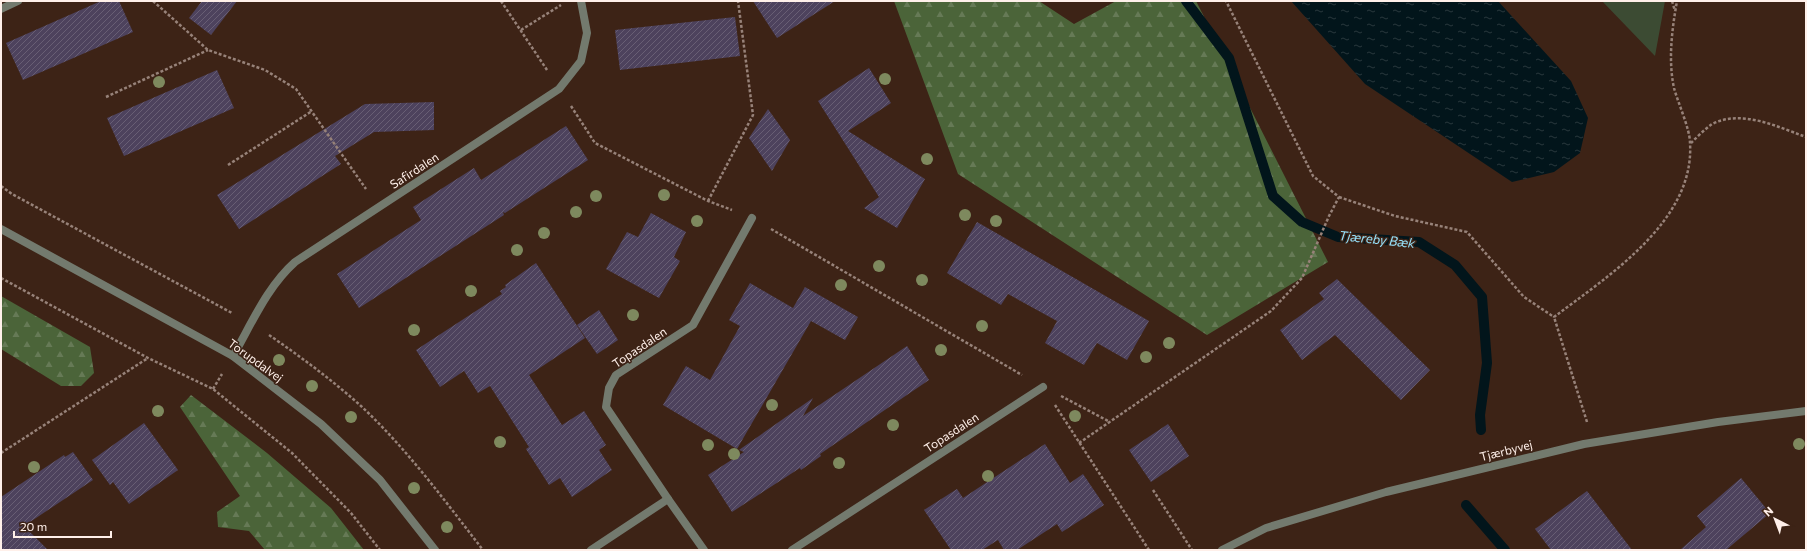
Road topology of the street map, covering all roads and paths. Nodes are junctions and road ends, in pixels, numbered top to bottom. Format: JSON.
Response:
{"nodes":[{"id":1,"x":18,"y":1,"type":"edge"},
{"id":2,"x":153,"y":1,"type":"edge"},
{"id":3,"x":501,"y":1,"type":"edge"},
{"id":4,"x":568,"y":1,"type":"edge"},
{"id":5,"x":582,"y":1,"type":"edge"},
{"id":6,"x":738,"y":1,"type":"edge"},
{"id":7,"x":1226,"y":1,"type":"edge"},
{"id":8,"x":1672,"y":1,"type":"edge"},
{"id":9,"x":1677,"y":1,"type":"edge"},
{"id":10,"x":1,"y":9,"type":"edge"},
{"id":11,"x":1675,"y":12,"type":"junction"},
{"id":12,"x":521,"y":30,"type":"junction"},
{"id":13,"x":208,"y":50,"type":"junction"},
{"id":14,"x":559,"y":89,"type":"junction"},
{"id":15,"x":106,"y":96,"type":"dead end"},
{"id":16,"x":312,"y":111,"type":"junction"},
{"id":17,"x":1806,"y":137,"type":"edge"},
{"id":18,"x":1690,"y":143,"type":"junction"},
{"id":19,"x":228,"y":165,"type":"dead end"},
{"id":20,"x":1339,"y":197,"type":"junction"},
{"id":21,"x":708,"y":201,"type":"junction"},
{"id":22,"x":379,"y":208,"type":"junction"},
{"id":23,"x":752,"y":218,"type":"junction"},
{"id":24,"x":1,"y":229,"type":"edge"},
{"id":25,"x":1,"y":278,"type":"edge"},
{"id":26,"x":1554,"y":317,"type":"junction"},
{"id":27,"x":233,"y":356,"type":"junction"},
{"id":28,"x":148,"y":358,"type":"junction"},
{"id":29,"x":1043,"y":387,"type":"junction"},
{"id":30,"x":1806,"y":411,"type":"edge"},
{"id":31,"x":1110,"y":422,"type":"junction"},
{"id":32,"x":1079,"y":443,"type":"junction"},
{"id":33,"x":1594,"y":443,"type":"junction"},
{"id":34,"x":1,"y":453,"type":"edge"},
{"id":35,"x":1152,"y":490,"type":"dead end"},
{"id":36,"x":668,"y":499,"type":"junction"},
{"id":37,"x":380,"y":550,"type":"edge"},
{"id":38,"x":435,"y":550,"type":"edge"},
{"id":39,"x":591,"y":550,"type":"edge"},
{"id":40,"x":704,"y":550,"type":"edge"},
{"id":41,"x":792,"y":550,"type":"edge"},
{"id":42,"x":1149,"y":550,"type":"edge"},
{"id":43,"x":1192,"y":550,"type":"edge"},
{"id":44,"x":1222,"y":550,"type":"edge"}],
"edges":[{"from":1,"to":10,"type":"street"},
{"from":2,"to":13,"type":"path"},
{"from":3,"to":12,"type":"path"},
{"from":4,"to":12,"type":"path"},
{"from":5,"to":14,"type":"street","name":"Safirdalen"},
{"from":6,"to":21,"type":"path"},
{"from":7,"to":20,"type":"path"},
{"from":8,"to":11,"type":"path"},
{"from":9,"to":11,"type":"path"},
{"from":11,"to":18,"type":"path"},
{"from":12,"to":14,"type":"path"},
{"from":13,"to":15,"type":"path"},
{"from":13,"to":16,"type":"path"},
{"from":14,"to":21,"type":"path"},
{"from":14,"to":22,"type":"street","name":"Safirdalen"},
{"from":16,"to":19,"type":"path"},
{"from":16,"to":22,"type":"path"},
{"from":17,"to":18,"type":"path"},
{"from":18,"to":26,"type":"path"},
{"from":20,"to":26,"type":"path"},
{"from":20,"to":31,"type":"path"},
{"from":21,"to":23,"type":"path"},
{"from":22,"to":27,"type":"street","name":"Safirdalen"},
{"from":23,"to":29,"type":"path"},
{"from":23,"to":36,"type":"street","name":"Topasdalen"},
{"from":24,"to":27,"type":"street","name":"Torupdalvej"},
{"from":25,"to":28,"type":"path"},
{"from":26,"to":33,"type":"path"},
{"from":27,"to":38,"type":"street","name":"Torupdalvej"},
{"from":28,"to":34,"type":"path"},
{"from":28,"to":37,"type":"path"},
{"from":29,"to":31,"type":"path"},
{"from":29,"to":32,"type":"path"},
{"from":29,"to":41,"type":"street","name":"Topasdalen"},
{"from":30,"to":33,"type":"street","name":"Tjærbyvej"},
{"from":31,"to":32,"type":"path"},
{"from":32,"to":42,"type":"path"},
{"from":33,"to":44,"type":"street","name":"Tjærbyvej"},
{"from":35,"to":43,"type":"path"},
{"from":36,"to":39,"type":"street"},
{"from":36,"to":40,"type":"street","name":"Topasdalen"}]}
